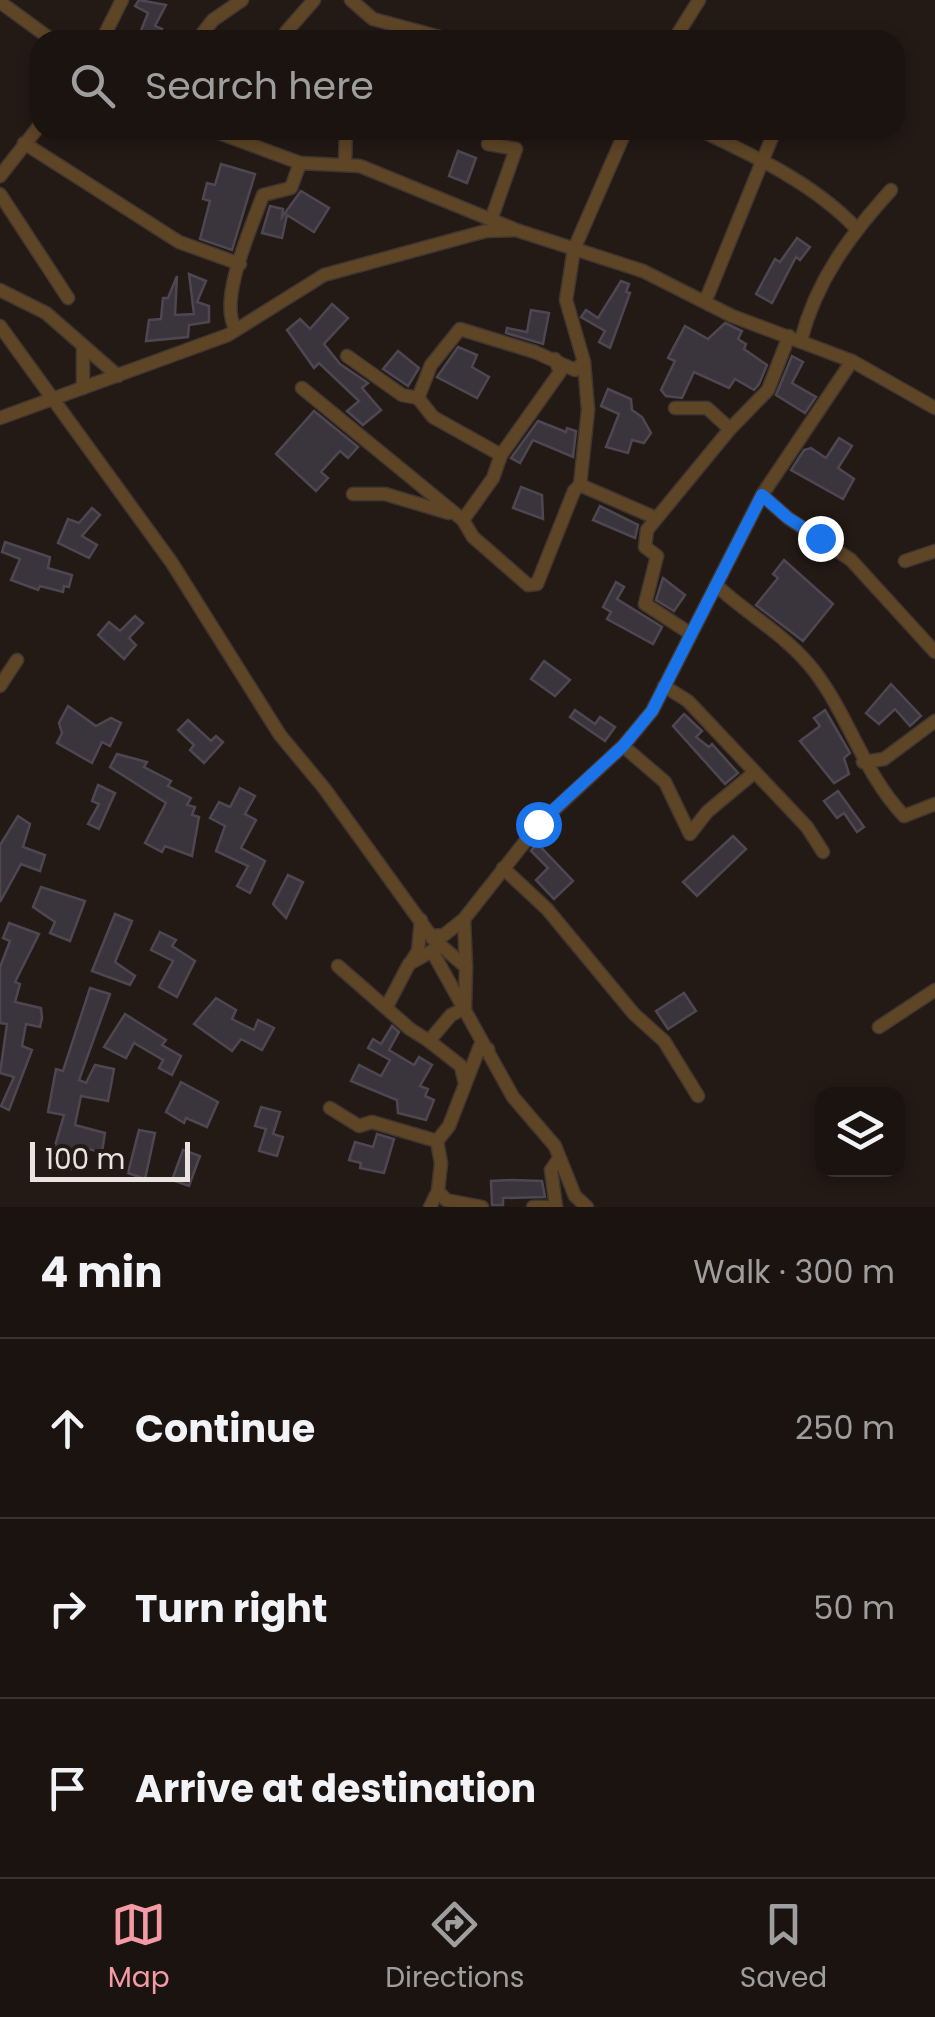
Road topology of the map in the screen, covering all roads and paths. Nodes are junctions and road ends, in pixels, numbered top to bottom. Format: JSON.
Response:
{"nodes":[{"id":1,"x":122,"y":0,"type":"edge"},
{"id":2,"x":242,"y":0,"type":"edge"},
{"id":3,"x":314,"y":0,"type":"edge"},
{"id":4,"x":351,"y":0,"type":"edge"},
{"id":5,"x":699,"y":0,"type":"edge"},
{"id":6,"x":0,"y":2,"type":"edge"},
{"id":7,"x":38,"y":30,"type":"edge"},
{"id":8,"x":107,"y":30,"type":"edge"},
{"id":9,"x":206,"y":30,"type":"edge"},
{"id":10,"x":288,"y":30,"type":"edge"},
{"id":11,"x":394,"y":30,"type":"edge"},
{"id":12,"x":680,"y":30,"type":"edge"},
{"id":13,"x":30,"y":136,"type":"edge"},
{"id":14,"x":238,"y":140,"type":"edge"},
{"id":15,"x":346,"y":140,"type":"edge"},
{"id":16,"x":622,"y":140,"type":"edge"},
{"id":17,"x":721,"y":140,"type":"edge"},
{"id":18,"x":770,"y":140,"type":"edge"},
{"id":19,"x":24,"y":143,"type":"junction"},
{"id":20,"x":488,"y":144,"type":"dead end"},
{"id":21,"x":763,"y":160,"type":"junction"},
{"id":22,"x":300,"y":163,"type":"junction"},
{"id":23,"x":345,"y":164,"type":"junction"},
{"id":24,"x":0,"y":176,"type":"edge"},
{"id":25,"x":891,"y":190,"type":"dead end"},
{"id":26,"x":0,"y":194,"type":"edge"},
{"id":27,"x":492,"y":216,"type":"junction"},
{"id":28,"x":856,"y":228,"type":"junction"},
{"id":29,"x":516,"y":230,"type":"junction"},
{"id":30,"x":574,"y":248,"type":"junction"},
{"id":31,"x":240,"y":264,"type":"junction"},
{"id":32,"x":0,"y":290,"type":"edge"},
{"id":33,"x":68,"y":298,"type":"dead end"},
{"id":34,"x":705,"y":302,"type":"junction"},
{"id":35,"x":0,"y":326,"type":"edge"},
{"id":36,"x":236,"y":328,"type":"junction"},
{"id":37,"x":795,"y":338,"type":"junction"},
{"id":38,"x":83,"y":349,"type":"junction"},
{"id":39,"x":347,"y":356,"type":"dead end"},
{"id":40,"x":555,"y":359,"type":"junction"},
{"id":41,"x":584,"y":362,"type":"junction"},
{"id":42,"x":852,"y":362,"type":"junction"},
{"id":43,"x":118,"y":376,"type":"junction"},
{"id":44,"x":83,"y":388,"type":"junction"},
{"id":45,"x":302,"y":388,"type":"dead end"},
{"id":46,"x":418,"y":398,"type":"junction"},
{"id":47,"x":58,"y":400,"type":"junction"},
{"id":48,"x":675,"y":408,"type":"dead end"},
{"id":49,"x":935,"y":408,"type":"edge"},
{"id":50,"x":0,"y":418,"type":"edge"},
{"id":51,"x":730,"y":429,"type":"junction"},
{"id":52,"x":501,"y":455,"type":"junction"},
{"id":53,"x":580,"y":485,"type":"junction"},
{"id":54,"x":353,"y":494,"type":"dead end"},
{"id":55,"x":762,"y":495,"type":"junction"},
{"id":56,"x":457,"y":516,"type":"junction"},
{"id":57,"x":656,"y":518,"type":"junction"},
{"id":58,"x":935,"y":551,"type":"edge"},
{"id":59,"x":906,"y":561,"type":"dead end"},
{"id":60,"x":716,"y":585,"type":"junction"},
{"id":61,"x":691,"y":634,"type":"junction"},
{"id":62,"x":935,"y":652,"type":"edge"},
{"id":63,"x":18,"y":660,"type":"dead end"},
{"id":64,"x":0,"y":686,"type":"edge"},
{"id":65,"x":664,"y":686,"type":"junction"},
{"id":66,"x":935,"y":721,"type":"edge"},
{"id":67,"x":623,"y":746,"type":"junction"},
{"id":68,"x":863,"y":762,"type":"junction"},
{"id":69,"x":755,"y":772,"type":"junction"},
{"id":70,"x":678,"y":802,"type":"junction"},
{"id":71,"x":935,"y":804,"type":"edge"},
{"id":72,"x":707,"y":812,"type":"junction"},
{"id":73,"x":823,"y":852,"type":"dead end"},
{"id":74,"x":502,"y":868,"type":"junction"},
{"id":75,"x":464,"y":919,"type":"junction"},
{"id":76,"x":422,"y":920,"type":"junction"},
{"id":77,"x":434,"y":944,"type":"junction"},
{"id":78,"x":410,"y":964,"type":"junction"},
{"id":79,"x":338,"y":966,"type":"dead end"},
{"id":80,"x":466,"y":967,"type":"junction"},
{"id":81,"x":935,"y":990,"type":"edge"},
{"id":82,"x":388,"y":1006,"type":"junction"},
{"id":83,"x":465,"y":1008,"type":"junction"},
{"id":84,"x":879,"y":1027,"type":"dead end"},
{"id":85,"x":429,"y":1040,"type":"junction"},
{"id":86,"x":488,"y":1049,"type":"junction"},
{"id":87,"x":465,"y":1082,"type":"junction"},
{"id":88,"x":698,"y":1096,"type":"dead end"},
{"id":89,"x":330,"y":1108,"type":"dead end"},
{"id":90,"x":437,"y":1141,"type":"junction"},
{"id":91,"x":558,"y":1160,"type":"junction"},
{"id":92,"x":438,"y":1191,"type":"junction"},
{"id":93,"x":575,"y":1196,"type":"junction"},
{"id":94,"x":430,"y":1207,"type":"edge"},
{"id":95,"x":482,"y":1207,"type":"edge"},
{"id":96,"x":534,"y":1207,"type":"edge"},
{"id":97,"x":556,"y":1207,"type":"edge"},
{"id":98,"x":587,"y":1207,"type":"edge"}],
"edges":[{"from":1,"to":8,"type":"street"},
{"from":2,"to":9,"type":"street"},
{"from":3,"to":10,"type":"street"},
{"from":4,"to":11,"type":"street"},
{"from":5,"to":12,"type":"street"},
{"from":6,"to":7,"type":"street"},
{"from":13,"to":19,"type":"street"},
{"from":14,"to":22,"type":"street"},
{"from":15,"to":23,"type":"street"},
{"from":16,"to":30,"type":"street"},
{"from":17,"to":21,"type":"street"},
{"from":18,"to":21,"type":"street"},
{"from":19,"to":24,"type":"street"},
{"from":19,"to":31,"type":"street"},
{"from":20,"to":27,"type":"street"},
{"from":21,"to":28,"type":"street"},
{"from":21,"to":34,"type":"street"},
{"from":22,"to":23,"type":"street"},
{"from":22,"to":31,"type":"street"},
{"from":23,"to":27,"type":"street"},
{"from":25,"to":28,"type":"street"},
{"from":26,"to":33,"type":"street"},
{"from":27,"to":29,"type":"street"},
{"from":28,"to":37,"type":"street"},
{"from":29,"to":30,"type":"street"},
{"from":29,"to":36,"type":"street"},
{"from":30,"to":34,"type":"street"},
{"from":30,"to":41,"type":"street"},
{"from":31,"to":36,"type":"street"},
{"from":32,"to":38,"type":"street"},
{"from":34,"to":37,"type":"street"},
{"from":35,"to":47,"type":"street"},
{"from":36,"to":43,"type":"street"},
{"from":37,"to":42,"type":"street"},
{"from":37,"to":51,"type":"street"},
{"from":38,"to":43,"type":"street"},
{"from":38,"to":44,"type":"street"},
{"from":39,"to":46,"type":"street"},
{"from":40,"to":41,"type":"street"},
{"from":40,"to":46,"type":"street"},
{"from":40,"to":52,"type":"street"},
{"from":41,"to":53,"type":"street"},
{"from":42,"to":49,"type":"street"},
{"from":42,"to":55,"type":"street"},
{"from":43,"to":44,"type":"street"},
{"from":44,"to":47,"type":"street"},
{"from":45,"to":56,"type":"street"},
{"from":46,"to":52,"type":"street"},
{"from":47,"to":50,"type":"street"},
{"from":47,"to":76,"type":"street"},
{"from":48,"to":51,"type":"street"},
{"from":51,"to":57,"type":"street"},
{"from":52,"to":56,"type":"street"},
{"from":53,"to":56,"type":"street"},
{"from":53,"to":57,"type":"street"},
{"from":54,"to":56,"type":"street"},
{"from":55,"to":60,"type":"street"},
{"from":55,"to":62,"type":"street"},
{"from":57,"to":61,"type":"street"},
{"from":58,"to":59,"type":"street"},
{"from":60,"to":61,"type":"street"},
{"from":60,"to":68,"type":"street"},
{"from":61,"to":65,"type":"street"},
{"from":63,"to":64,"type":"street"},
{"from":65,"to":67,"type":"street"},
{"from":65,"to":69,"type":"street"},
{"from":66,"to":68,"type":"street"},
{"from":67,"to":70,"type":"street"},
{"from":67,"to":74,"type":"street"},
{"from":68,"to":71,"type":"street"},
{"from":69,"to":72,"type":"street"},
{"from":69,"to":73,"type":"street"},
{"from":70,"to":72,"type":"street"},
{"from":70,"to":72,"type":"street"},
{"from":74,"to":75,"type":"street"},
{"from":74,"to":88,"type":"street"},
{"from":75,"to":77,"type":"street"},
{"from":75,"to":80,"type":"street"},
{"from":76,"to":77,"type":"street"},
{"from":76,"to":78,"type":"street"},
{"from":77,"to":78,"type":"street"},
{"from":77,"to":80,"type":"street"},
{"from":77,"to":83,"type":"street"},
{"from":78,"to":82,"type":"street"},
{"from":79,"to":82,"type":"street"},
{"from":80,"to":83,"type":"street"},
{"from":81,"to":84,"type":"street"},
{"from":82,"to":85,"type":"street"},
{"from":83,"to":85,"type":"street"},
{"from":83,"to":86,"type":"street"},
{"from":85,"to":87,"type":"street"},
{"from":86,"to":87,"type":"street"},
{"from":86,"to":91,"type":"street"},
{"from":87,"to":90,"type":"street"},
{"from":89,"to":90,"type":"street"},
{"from":90,"to":92,"type":"street"},
{"from":91,"to":93,"type":"street"},
{"from":91,"to":97,"type":"street"},
{"from":92,"to":94,"type":"street"},
{"from":92,"to":95,"type":"street"},
{"from":93,"to":97,"type":"street"},
{"from":93,"to":98,"type":"street"},
{"from":96,"to":97,"type":"street"}]}
